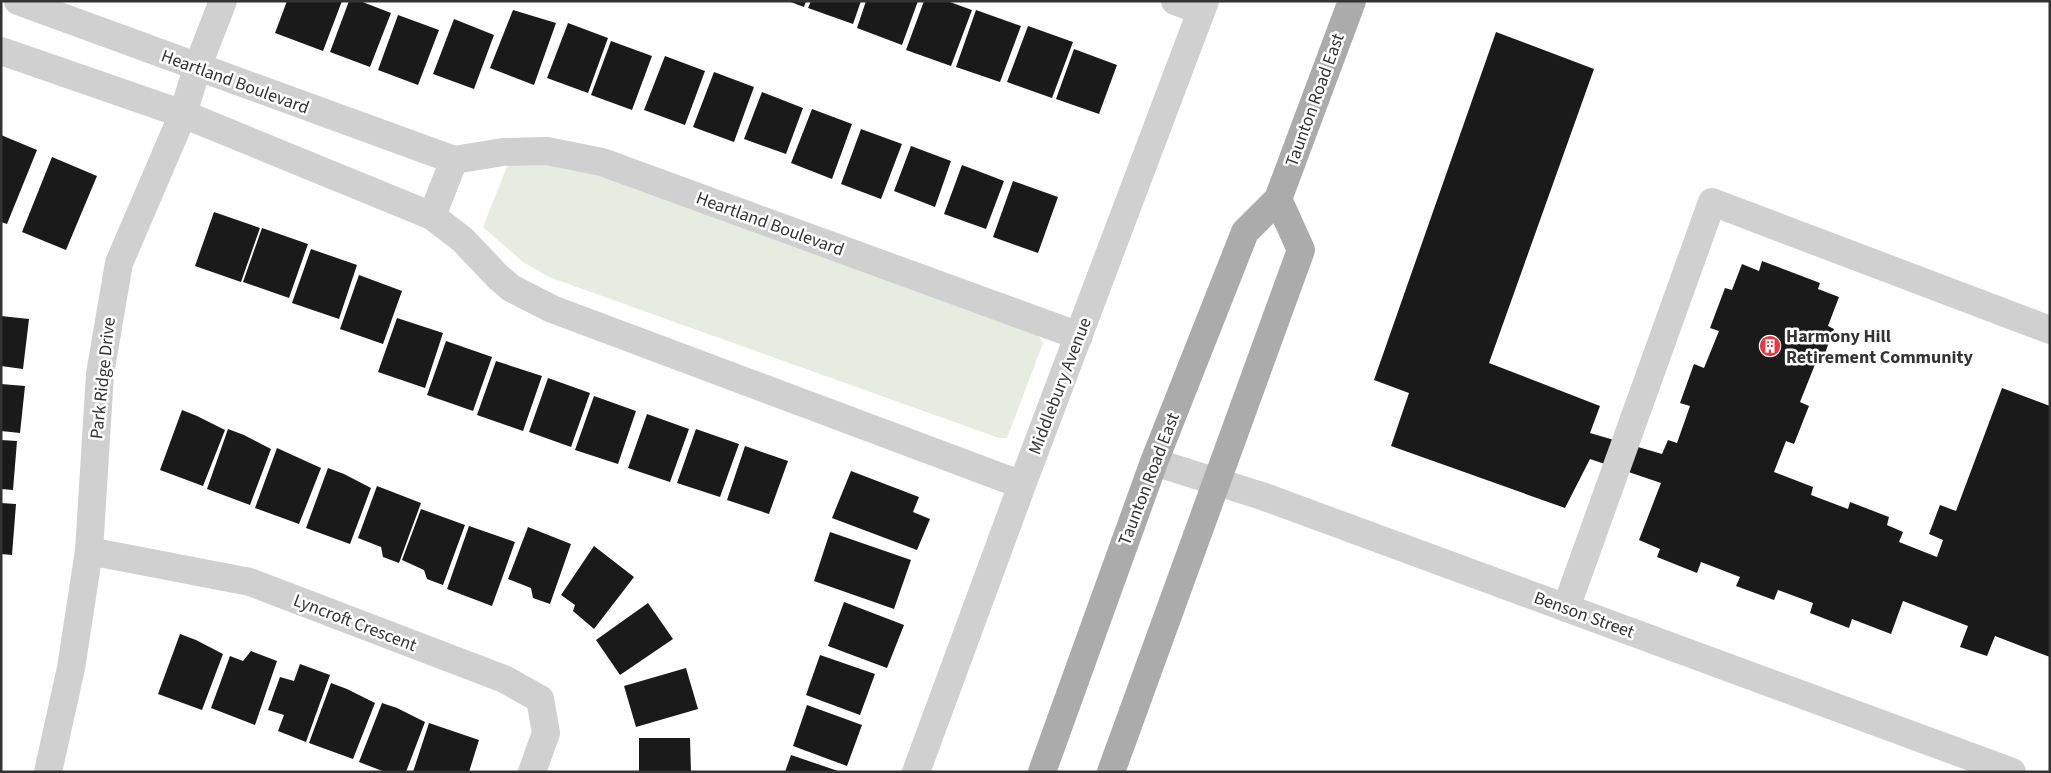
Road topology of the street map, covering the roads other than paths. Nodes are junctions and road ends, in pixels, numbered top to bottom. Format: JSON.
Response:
{"nodes":[{"id":1,"x":18,"y":1,"type":"edge"},
{"id":2,"x":223,"y":1,"type":"edge"},
{"id":3,"x":1175,"y":1,"type":"edge"},
{"id":4,"x":1352,"y":1,"type":"edge"},
{"id":5,"x":1203,"y":6,"type":"edge"},
{"id":6,"x":1,"y":51,"type":"edge"},
{"id":7,"x":197,"y":68,"type":"junction"},
{"id":8,"x":182,"y":114,"type":"junction"},
{"id":9,"x":454,"y":160,"type":"junction"},
{"id":10,"x":1278,"y":200,"type":"junction"},
{"id":11,"x":432,"y":216,"type":"junction"},
{"id":12,"x":2050,"y":330,"type":"edge"},
{"id":13,"x":1079,"y":336,"type":"junction"},
{"id":14,"x":1154,"y":462,"type":"junction"},
{"id":15,"x":1217,"y":482,"type":"junction"},
{"id":16,"x":1022,"y":485,"type":"junction"},
{"id":17,"x":89,"y":551,"type":"junction"},
{"id":18,"x":1566,"y":608,"type":"junction"},
{"id":19,"x":48,"y":772,"type":"edge"},
{"id":20,"x":532,"y":772,"type":"edge"},
{"id":21,"x":916,"y":772,"type":"edge"},
{"id":22,"x":1042,"y":772,"type":"edge"},
{"id":23,"x":1111,"y":772,"type":"edge"},
{"id":24,"x":2012,"y":772,"type":"edge"}],
"edges":[{"from":1,"to":7,"type":"street","name":"Heartland Boulevard"},
{"from":2,"to":7,"type":"street","name":"Park Ridge Drive"},
{"from":3,"to":5,"type":"street"},
{"from":4,"to":10,"type":"main road","name":"Taunton Road East"},
{"from":5,"to":13,"type":"street","name":"Middlebury Avenue"},
{"from":6,"to":8,"type":"street"},
{"from":7,"to":8,"type":"street","name":"Park Ridge Drive"},
{"from":7,"to":9,"type":"street","name":"Heartland Boulevard"},
{"from":8,"to":11,"type":"street"},
{"from":8,"to":17,"type":"street","name":"Park Ridge Drive"},
{"from":9,"to":11,"type":"street"},
{"from":9,"to":13,"type":"street","name":"Heartland Boulevard"},
{"from":10,"to":14,"type":"main road","name":"Taunton Road East"},
{"from":10,"to":15,"type":"main road"},
{"from":11,"to":16,"type":"street"},
{"from":12,"to":18,"type":"street"},
{"from":13,"to":16,"type":"street","name":"Middlebury Avenue"},
{"from":14,"to":15,"type":"street","name":"Benson Street"},
{"from":14,"to":22,"type":"main road","name":"Taunton Road East"},
{"from":15,"to":18,"type":"street","name":"Benson Street"},
{"from":15,"to":23,"type":"main road"},
{"from":16,"to":21,"type":"street","name":"Middlebury Avenue"},
{"from":17,"to":19,"type":"street","name":"Park Ridge Drive"},
{"from":17,"to":20,"type":"street","name":"Lyncroft Crescent"},
{"from":18,"to":24,"type":"street","name":"Benson Street"}]}
